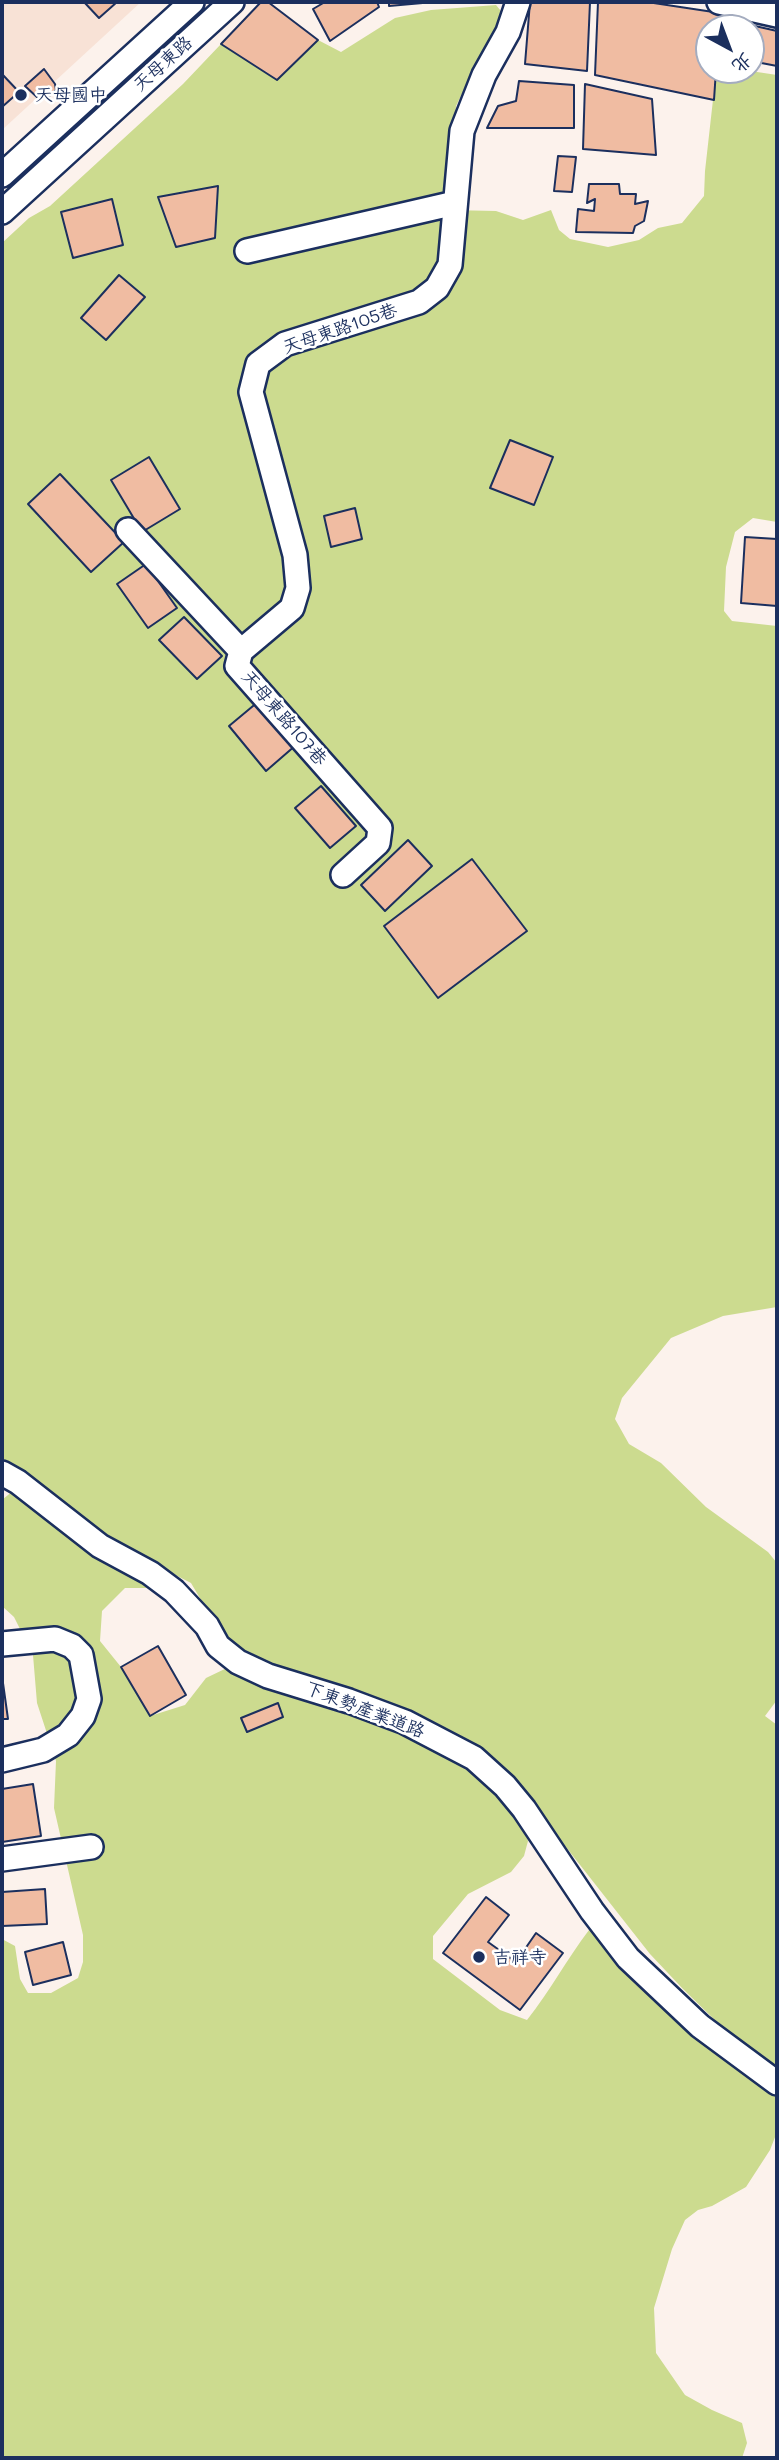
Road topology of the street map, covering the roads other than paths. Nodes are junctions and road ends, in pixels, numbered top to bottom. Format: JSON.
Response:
{"nodes":[{"id":1,"x":192,"y":2,"type":"edge"},
{"id":2,"x":232,"y":2,"type":"edge"},
{"id":3,"x":518,"y":2,"type":"edge"},
{"id":4,"x":719,"y":2,"type":"edge"},
{"id":5,"x":777,"y":15,"type":"edge"},
{"id":6,"x":2,"y":175,"type":"edge"},
{"id":7,"x":455,"y":203,"type":"junction"},
{"id":8,"x":2,"y":212,"type":"edge"},
{"id":9,"x":247,"y":251,"type":"dead end"},
{"id":10,"x":128,"y":530,"type":"dead end"},
{"id":11,"x":241,"y":651,"type":"junction"},
{"id":12,"x":344,"y":875,"type":"dead end"},
{"id":13,"x":2,"y":1473,"type":"edge"},
{"id":14,"x":2,"y":1644,"type":"edge"},
{"id":15,"x":2,"y":1760,"type":"edge"},
{"id":16,"x":91,"y":1847,"type":"dead end"},
{"id":17,"x":2,"y":1859,"type":"edge"},
{"id":18,"x":777,"y":2083,"type":"edge"}],
"edges":[{"from":1,"to":6,"type":"street","name":"天母東路"},
{"from":2,"to":8,"type":"street","name":"天母東路"},
{"from":3,"to":7,"type":"street","name":"天母東路105巷"},
{"from":4,"to":5,"type":"street"},
{"from":7,"to":9,"type":"street"},
{"from":7,"to":11,"type":"street","name":"天母東路105巷"},
{"from":10,"to":11,"type":"street","name":"天母東路107巷"},
{"from":11,"to":12,"type":"street","name":"天母東路107巷"},
{"from":13,"to":18,"type":"street","name":"下東勢產業道路"},
{"from":14,"to":15,"type":"street"},
{"from":16,"to":17,"type":"street"}]}
